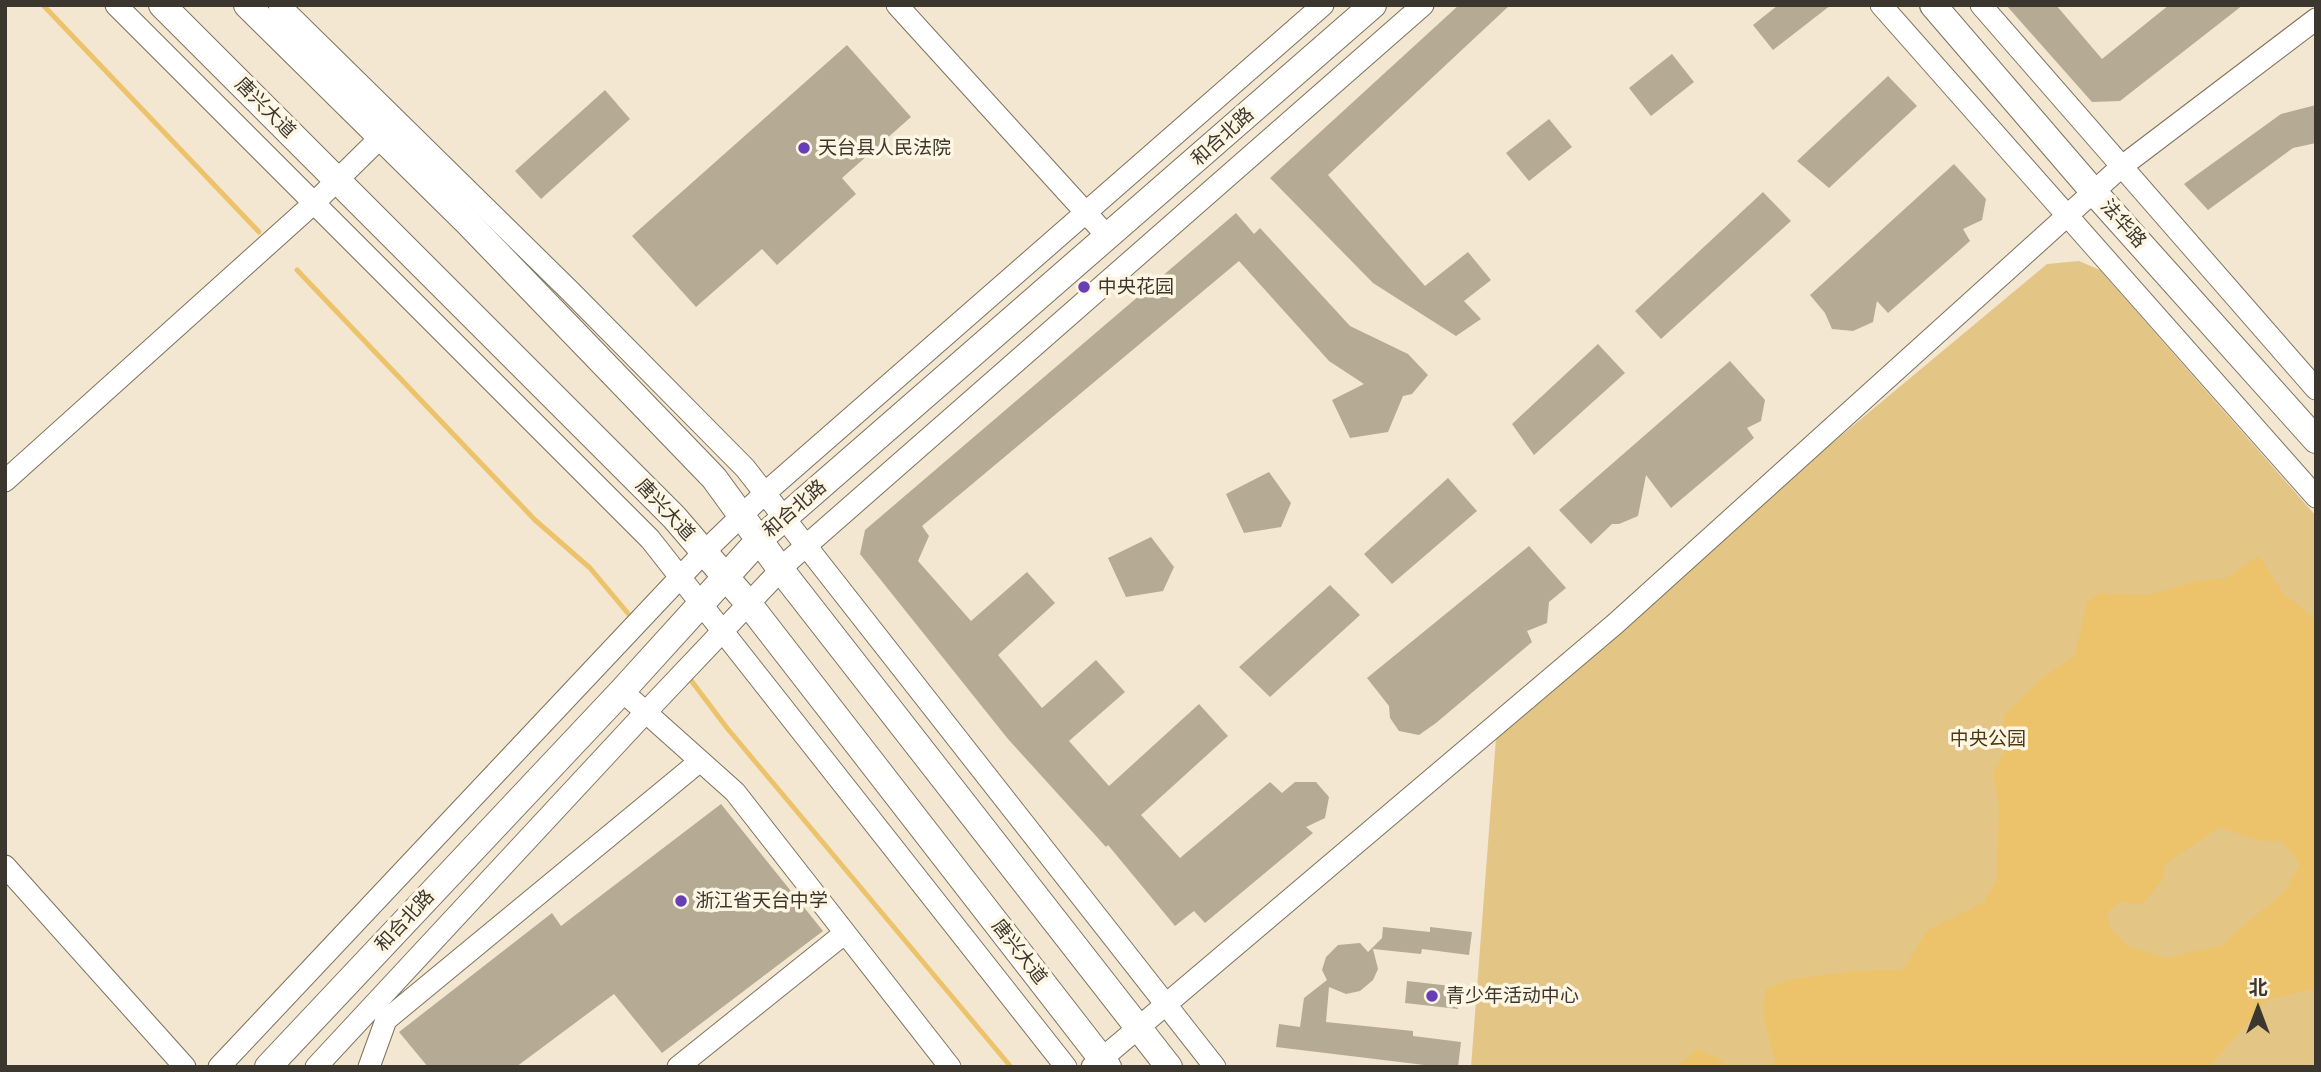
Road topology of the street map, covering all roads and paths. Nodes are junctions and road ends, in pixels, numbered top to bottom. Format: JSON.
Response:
{"nodes":[{"id":1,"x":116,"y":5,"type":"edge"},
{"id":2,"x":162,"y":5,"type":"edge"},
{"id":3,"x":247,"y":5,"type":"edge"},
{"id":4,"x":279,"y":5,"type":"edge"},
{"id":5,"x":897,"y":5,"type":"edge"},
{"id":6,"x":1323,"y":5,"type":"edge"},
{"id":7,"x":1373,"y":5,"type":"edge"},
{"id":8,"x":1423,"y":5,"type":"edge"},
{"id":9,"x":1881,"y":5,"type":"edge"},
{"id":10,"x":1933,"y":5,"type":"edge"},
{"id":11,"x":1981,"y":5,"type":"edge"},
{"id":12,"x":2311,"y":17,"type":"edge"},
{"id":13,"x":381,"y":137,"type":"junction"},
{"id":14,"x":2120,"y":167,"type":"junction"},
{"id":15,"x":337,"y":180,"type":"junction"},
{"id":16,"x":2093,"y":191,"type":"junction"},
{"id":17,"x":314,"y":203,"type":"junction"},
{"id":18,"x":1085,"y":213,"type":"junction"},
{"id":19,"x":2065,"y":216,"type":"junction"},
{"id":20,"x":1108,"y":237,"type":"junction"},
{"id":21,"x":2316,"y":389,"type":"edge"},
{"id":22,"x":2316,"y":440,"type":"edge"},
{"id":23,"x":5,"y":481,"type":"edge"},
{"id":24,"x":765,"y":493,"type":"junction"},
{"id":25,"x":2316,"y":497,"type":"edge"},
{"id":26,"x":741,"y":515,"type":"junction"},
{"id":27,"x":785,"y":518,"type":"junction"},
{"id":28,"x":760,"y":539,"type":"junction"},
{"id":29,"x":806,"y":545,"type":"junction"},
{"id":30,"x":704,"y":552,"type":"junction"},
{"id":31,"x":781,"y":570,"type":"junction"},
{"id":32,"x":724,"y":576,"type":"junction"},
{"id":33,"x":680,"y":577,"type":"junction"},
{"id":34,"x":748,"y":603,"type":"junction"},
{"id":35,"x":701,"y":604,"type":"junction"},
{"id":36,"x":722,"y":630,"type":"junction"},
{"id":37,"x":622,"y":691,"type":"junction"},
{"id":38,"x":645,"y":713,"type":"junction"},
{"id":39,"x":700,"y":761,"type":"junction"},
{"id":40,"x":5,"y":866,"type":"edge"},
{"id":41,"x":845,"y":933,"type":"junction"},
{"id":42,"x":1167,"y":1005,"type":"junction"},
{"id":43,"x":1140,"y":1028,"type":"junction"},
{"id":44,"x":1100,"y":1064,"type":"edge"},
{"id":45,"x":185,"y":1067,"type":"edge"},
{"id":46,"x":219,"y":1067,"type":"edge"},
{"id":47,"x":268,"y":1067,"type":"edge"},
{"id":48,"x":316,"y":1067,"type":"edge"},
{"id":49,"x":369,"y":1067,"type":"edge"},
{"id":50,"x":678,"y":1067,"type":"edge"},
{"id":51,"x":950,"y":1067,"type":"edge"},
{"id":52,"x":1066,"y":1067,"type":"edge"},
{"id":53,"x":1169,"y":1067,"type":"edge"},
{"id":54,"x":1215,"y":1067,"type":"edge"}],
"edges":[{"from":1,"to":17,"type":"street"},
{"from":2,"to":15,"type":"main road","name":"唐兴大道"},
{"from":3,"to":13,"type":"main road"},
{"from":4,"to":24,"type":"street"},
{"from":5,"to":18,"type":"street"},
{"from":6,"to":18,"type":"street"},
{"from":7,"to":20,"type":"main road","name":"和合北路"},
{"from":8,"to":29,"type":"street"},
{"from":9,"to":19,"type":"street"},
{"from":10,"to":16,"type":"main road","name":"法华路"},
{"from":11,"to":14,"type":"street"},
{"from":12,"to":14,"type":"street"},
{"from":13,"to":15,"type":"street"},
{"from":13,"to":26,"type":"main road"},
{"from":14,"to":16,"type":"street"},
{"from":14,"to":21,"type":"street"},
{"from":15,"to":17,"type":"street"},
{"from":15,"to":30,"type":"main road","name":"唐兴大道"},
{"from":16,"to":19,"type":"street"},
{"from":16,"to":22,"type":"main road","name":"法华路"},
{"from":17,"to":23,"type":"street"},
{"from":17,"to":33,"type":"street"},
{"from":18,"to":20,"type":"street"},
{"from":18,"to":24,"type":"street"},
{"from":19,"to":25,"type":"street"},
{"from":19,"to":42,"type":"street"},
{"from":20,"to":27,"type":"main road","name":"和合北路"},
{"from":24,"to":26,"type":"street"},
{"from":24,"to":27,"type":"street"},
{"from":26,"to":28,"type":"main road"},
{"from":26,"to":30,"type":"street"},
{"from":27,"to":28,"type":"main road","name":"和合北路"},
{"from":27,"to":29,"type":"street"},
{"from":28,"to":31,"type":"main road"},
{"from":28,"to":32,"type":"main road","name":"和合北路"},
{"from":29,"to":31,"type":"street"},
{"from":29,"to":42,"type":"street"},
{"from":30,"to":32,"type":"main road","name":"唐兴大道"},
{"from":30,"to":33,"type":"street"},
{"from":31,"to":34,"type":"street"},
{"from":31,"to":43,"type":"main road"},
{"from":32,"to":34,"type":"main road","name":"唐兴大道"},
{"from":32,"to":35,"type":"main road","name":"和合北路"},
{"from":33,"to":35,"type":"street"},
{"from":33,"to":46,"type":"street"},
{"from":34,"to":36,"type":"street"},
{"from":34,"to":44,"type":"main road","name":"唐兴大道"},
{"from":35,"to":36,"type":"street"},
{"from":35,"to":37,"type":"main road","name":"和合北路"},
{"from":36,"to":38,"type":"street"},
{"from":36,"to":52,"type":"street"},
{"from":37,"to":38,"type":"street"},
{"from":37,"to":47,"type":"main road","name":"和合北路"},
{"from":38,"to":39,"type":"street"},
{"from":38,"to":48,"type":"street"},
{"from":39,"to":41,"type":"street"},
{"from":39,"to":49,"type":"street"},
{"from":40,"to":45,"type":"street"},
{"from":41,"to":50,"type":"street"},
{"from":41,"to":51,"type":"street"},
{"from":42,"to":43,"type":"street"},
{"from":42,"to":54,"type":"street"},
{"from":43,"to":44,"type":"street"},
{"from":43,"to":53,"type":"main road"}]}
